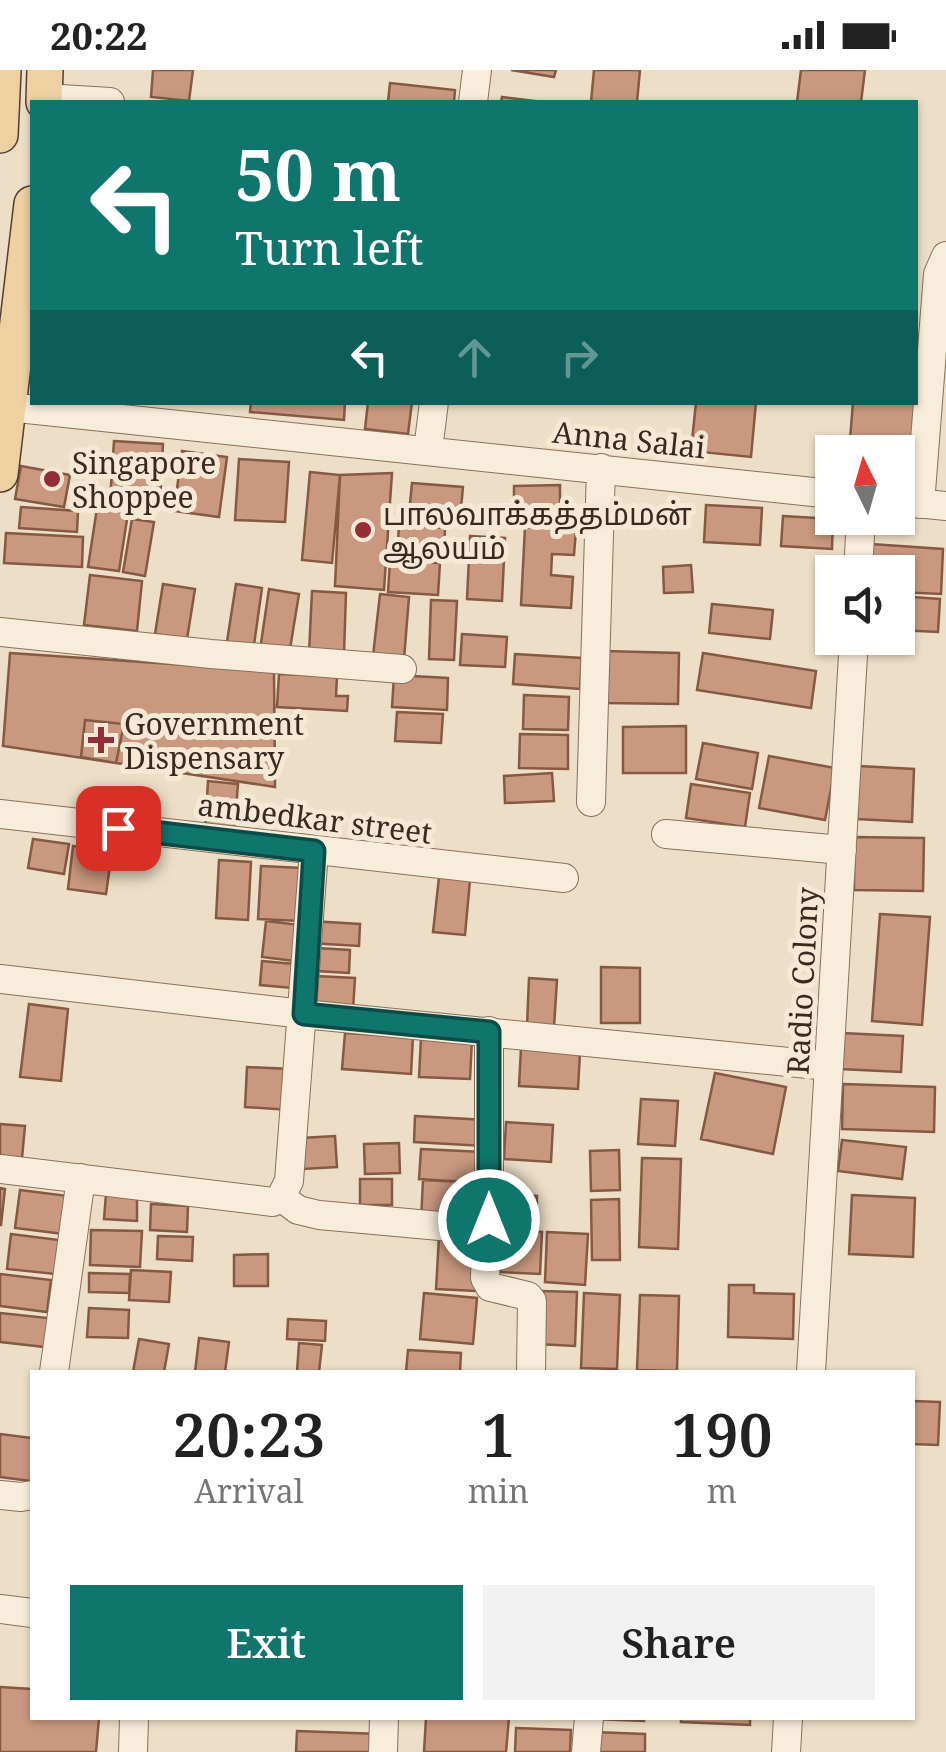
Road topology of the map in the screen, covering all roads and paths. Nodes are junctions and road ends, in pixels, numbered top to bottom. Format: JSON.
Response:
{"nodes":[{"id":1,"x":4,"y":70,"type":"edge"},
{"id":2,"x":477,"y":70,"type":"edge"},
{"id":3,"x":44,"y":90,"type":"edge"},
{"id":4,"x":99,"y":100,"type":"edge"},
{"id":5,"x":473,"y":100,"type":"edge"},
{"id":6,"x":0,"y":135,"type":"edge"},
{"id":7,"x":30,"y":218,"type":"edge"},
{"id":8,"x":946,"y":256,"type":"edge"},
{"id":9,"x":434,"y":405,"type":"edge"},
{"id":10,"x":4,"y":406,"type":"edge"},
{"id":11,"x":428,"y":450,"type":"junction"},
{"id":12,"x":602,"y":468,"type":"junction"},
{"id":13,"x":0,"y":474,"type":"edge"},
{"id":14,"x":815,"y":492,"type":"edge"},
{"id":15,"x":921,"y":504,"type":"edge"},
{"id":16,"x":0,"y":632,"type":"edge"},
{"id":17,"x":853,"y":655,"type":"edge"},
{"id":18,"x":402,"y":670,"type":"dead end"},
{"id":19,"x":591,"y":802,"type":"dead end"},
{"id":20,"x":0,"y":814,"type":"edge"},
{"id":21,"x":666,"y":834,"type":"dead end"},
{"id":22,"x":842,"y":850,"type":"junction"},
{"id":23,"x":314,"y":851,"type":"junction"},
{"id":24,"x":564,"y":878,"type":"dead end"},
{"id":25,"x":0,"y":979,"type":"edge"},
{"id":26,"x":304,"y":1014,"type":"junction"},
{"id":27,"x":489,"y":1032,"type":"junction"},
{"id":28,"x":829,"y":1066,"type":"junction"},
{"id":29,"x":0,"y":1169,"type":"edge"},
{"id":30,"x":80,"y":1178,"type":"junction"},
{"id":31,"x":281,"y":1198,"type":"junction"},
{"id":32,"x":487,"y":1227,"type":"junction"},
{"id":33,"x":54,"y":1370,"type":"edge"},
{"id":34,"x":530,"y":1370,"type":"edge"},
{"id":35,"x":811,"y":1370,"type":"edge"},
{"id":36,"x":0,"y":1495,"type":"edge"},
{"id":37,"x":30,"y":1495,"type":"edge"},
{"id":38,"x":0,"y":1609,"type":"edge"},
{"id":39,"x":30,"y":1612,"type":"edge"},
{"id":40,"x":134,"y":1720,"type":"edge"},
{"id":41,"x":384,"y":1720,"type":"edge"},
{"id":42,"x":588,"y":1720,"type":"edge"},
{"id":43,"x":788,"y":1720,"type":"edge"},
{"id":44,"x":133,"y":1752,"type":"edge"},
{"id":45,"x":382,"y":1752,"type":"edge"},
{"id":46,"x":586,"y":1752,"type":"edge"},
{"id":47,"x":786,"y":1752,"type":"edge"}],
"edges":[{"from":1,"to":6,"type":"main road"},
{"from":2,"to":5,"type":"street"},
{"from":3,"to":4,"type":"street"},
{"from":7,"to":10,"type":"main road"},
{"from":8,"to":15,"type":"street"},
{"from":9,"to":11,"type":"street"},
{"from":10,"to":11,"type":"street","name":"Anna Salai"},
{"from":10,"to":13,"type":"main road"},
{"from":11,"to":12,"type":"street","name":"Anna Salai"},
{"from":12,"to":14,"type":"street","name":"Anna Salai"},
{"from":12,"to":19,"type":"street"},
{"from":16,"to":18,"type":"street"},
{"from":17,"to":22,"type":"street","name":"Radio Colony"},
{"from":20,"to":23,"type":"street","name":"ambedkar street"},
{"from":21,"to":22,"type":"street"},
{"from":22,"to":28,"type":"street","name":"Radio Colony"},
{"from":23,"to":24,"type":"street","name":"ambedkar street"},
{"from":23,"to":26,"type":"street"},
{"from":25,"to":26,"type":"street"},
{"from":26,"to":27,"type":"street"},
{"from":26,"to":31,"type":"street"},
{"from":27,"to":28,"type":"street"},
{"from":27,"to":32,"type":"street"},
{"from":28,"to":35,"type":"street","name":"Radio Colony"},
{"from":29,"to":30,"type":"street"},
{"from":30,"to":31,"type":"street"},
{"from":30,"to":33,"type":"street"},
{"from":31,"to":32,"type":"street"},
{"from":32,"to":34,"type":"street"},
{"from":36,"to":37,"type":"street"},
{"from":38,"to":39,"type":"street"},
{"from":40,"to":44,"type":"street"},
{"from":41,"to":45,"type":"street"},
{"from":42,"to":46,"type":"street"},
{"from":43,"to":47,"type":"street"}]}
